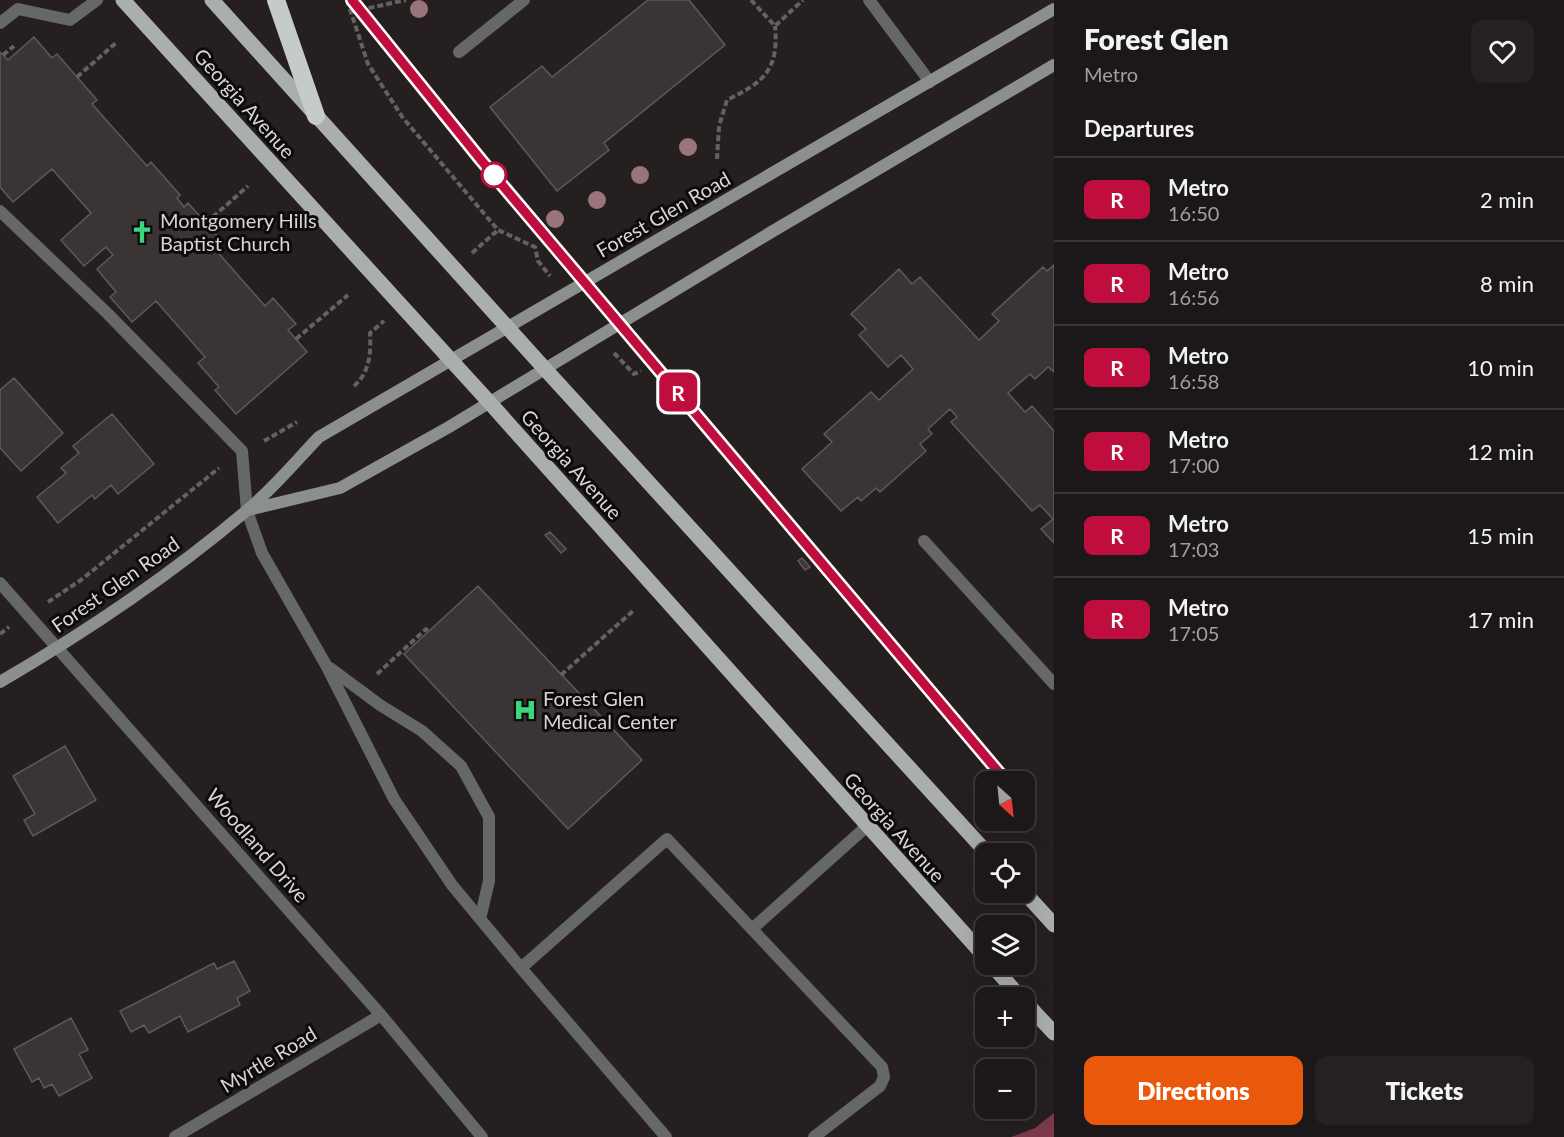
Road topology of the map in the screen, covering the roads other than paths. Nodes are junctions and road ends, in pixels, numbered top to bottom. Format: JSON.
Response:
{"nodes":[{"id":1,"x":97,"y":0,"type":"edge"},
{"id":2,"x":123,"y":0,"type":"edge"},
{"id":3,"x":212,"y":0,"type":"edge"},
{"id":4,"x":276,"y":0,"type":"edge"},
{"id":5,"x":524,"y":0,"type":"edge"},
{"id":6,"x":868,"y":0,"type":"edge"},
{"id":7,"x":17,"y":4,"type":"edge"},
{"id":8,"x":1054,"y":9,"type":"edge"},
{"id":9,"x":1,"y":21,"type":"edge"},
{"id":10,"x":459,"y":52,"type":"dead end"},
{"id":11,"x":1054,"y":65,"type":"edge"},
{"id":12,"x":930,"y":82,"type":"junction"},
{"id":13,"x":316,"y":116,"type":"junction"},
{"id":14,"x":0,"y":211,"type":"edge"},
{"id":15,"x":507,"y":327,"type":"junction"},
{"id":16,"x":450,"y":361,"type":"junction"},
{"id":17,"x":545,"y":369,"type":"junction"},
{"id":18,"x":490,"y":403,"type":"junction"},
{"id":19,"x":247,"y":511,"type":"junction"},
{"id":20,"x":924,"y":541,"type":"dead end"},
{"id":21,"x":0,"y":583,"type":"edge"},
{"id":22,"x":58,"y":648,"type":"junction"},
{"id":23,"x":326,"y":665,"type":"junction"},
{"id":24,"x":0,"y":682,"type":"edge"},
{"id":25,"x":1054,"y":684,"type":"edge"},
{"id":26,"x":866,"y":826,"type":"junction"},
{"id":27,"x":978,"y":843,"type":"edge"},
{"id":28,"x":1034,"y":903,"type":"edge"},
{"id":29,"x":480,"y":919,"type":"junction"},
{"id":30,"x":1054,"y":925,"type":"edge"},
{"id":31,"x":752,"y":929,"type":"junction"},
{"id":32,"x":975,"y":946,"type":"edge"},
{"id":33,"x":521,"y":968,"type":"junction"},
{"id":34,"x":1001,"y":975,"type":"edge"},
{"id":35,"x":1011,"y":987,"type":"edge"},
{"id":36,"x":1035,"y":1013,"type":"edge"},
{"id":37,"x":381,"y":1016,"type":"junction"},
{"id":38,"x":1054,"y":1033,"type":"edge"},
{"id":39,"x":175,"y":1137,"type":"edge"},
{"id":40,"x":482,"y":1137,"type":"edge"},
{"id":41,"x":666,"y":1137,"type":"edge"},
{"id":42,"x":814,"y":1137,"type":"edge"}],
"edges":[{"from":1,"to":7,"type":"street"},
{"from":2,"to":16,"type":"main road","name":"Georgia Avenue"},
{"from":3,"to":13,"type":"main road"},
{"from":4,"to":13,"type":"highway"},
{"from":5,"to":10,"type":"street"},
{"from":6,"to":12,"type":"street"},
{"from":7,"to":9,"type":"street"},
{"from":8,"to":12,"type":"main road","name":"Forest Glen Road"},
{"from":11,"to":17,"type":"main road","name":"Forest Glen Road"},
{"from":12,"to":15,"type":"main road","name":"Forest Glen Road"},
{"from":13,"to":15,"type":"main road"},
{"from":14,"to":19,"type":"street"},
{"from":15,"to":16,"type":"main road","name":"Forest Glen Road"},
{"from":15,"to":17,"type":"main road"},
{"from":16,"to":18,"type":"main road","name":"Georgia Avenue"},
{"from":16,"to":19,"type":"main road","name":"Forest Glen Road"},
{"from":17,"to":18,"type":"main road","name":"Forest Glen Road"},
{"from":17,"to":27,"type":"main road"},
{"from":18,"to":19,"type":"main road","name":"Forest Glen Road"},
{"from":18,"to":26,"type":"main road","name":"Georgia Avenue"},
{"from":19,"to":22,"type":"main road","name":"Forest Glen Road"},
{"from":19,"to":23,"type":"street"},
{"from":20,"to":25,"type":"street"},
{"from":21,"to":22,"type":"street","name":"Woodland Drive"},
{"from":22,"to":24,"type":"main road","name":"Forest Glen Road"},
{"from":22,"to":37,"type":"street","name":"Woodland Drive"},
{"from":23,"to":29,"type":"street"},
{"from":23,"to":29,"type":"street"},
{"from":26,"to":31,"type":"street"},
{"from":26,"to":32,"type":"main road","name":"Georgia Avenue"},
{"from":28,"to":30,"type":"main road"},
{"from":29,"to":33,"type":"street"},
{"from":31,"to":33,"type":"street"},
{"from":31,"to":42,"type":"street"},
{"from":33,"to":41,"type":"street"},
{"from":34,"to":35,"type":"main road"},
{"from":36,"to":38,"type":"main road"},
{"from":37,"to":39,"type":"street","name":"Myrtle Road"},
{"from":37,"to":40,"type":"street","name":"Woodland Drive"}]}
